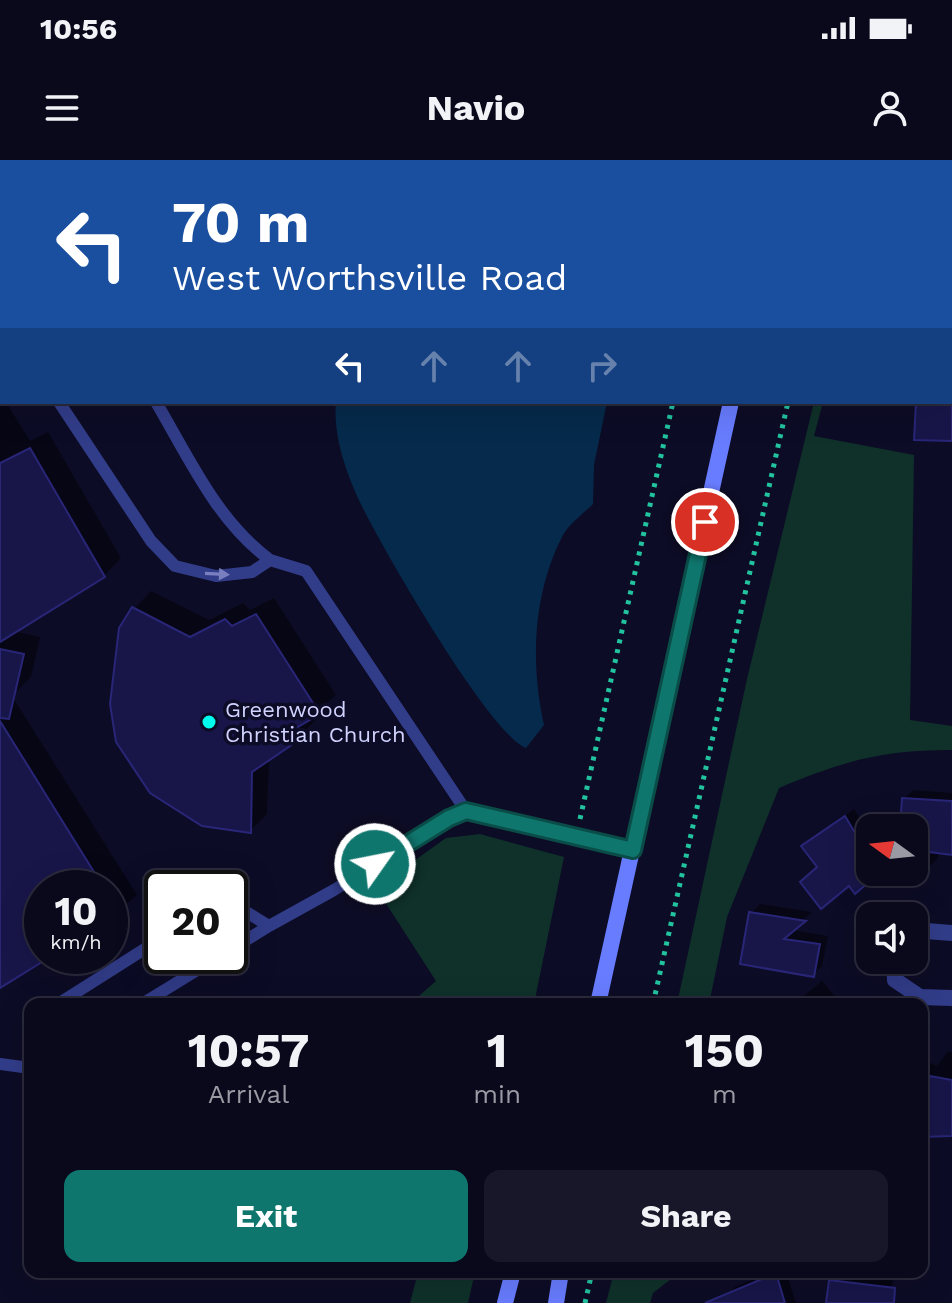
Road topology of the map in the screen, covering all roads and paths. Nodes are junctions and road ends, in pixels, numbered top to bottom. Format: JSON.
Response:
{"nodes":[{"id":1,"x":60,"y":404,"type":"edge"},
{"id":2,"x":157,"y":404,"type":"edge"},
{"id":3,"x":673,"y":404,"type":"edge"},
{"id":4,"x":731,"y":404,"type":"edge"},
{"id":5,"x":788,"y":404,"type":"edge"},
{"id":6,"x":270,"y":560,"type":"junction"},
{"id":7,"x":582,"y":808,"type":"dead end"},
{"id":8,"x":466,"y":811,"type":"junction"},
{"id":9,"x":633,"y":850,"type":"junction"},
{"id":10,"x":248,"y":913,"type":"edge"},
{"id":11,"x":269,"y":926,"type":"junction"},
{"id":12,"x":928,"y":931,"type":"edge"},
{"id":13,"x":952,"y":933,"type":"edge"},
{"id":14,"x":248,"y":939,"type":"edge"},
{"id":15,"x":144,"y":949,"type":"edge"},
{"id":16,"x":191,"y":974,"type":"edge"},
{"id":17,"x":895,"y":974,"type":"edge"},
{"id":18,"x":67,"y":998,"type":"edge"},
{"id":19,"x":152,"y":998,"type":"edge"},
{"id":20,"x":599,"y":998,"type":"edge"},
{"id":21,"x":654,"y":998,"type":"edge"},
{"id":22,"x":952,"y":998,"type":"edge"},
{"id":23,"x":0,"y":1064,"type":"edge"},
{"id":24,"x":24,"y":1067,"type":"edge"},
{"id":25,"x":511,"y":1278,"type":"edge"},
{"id":26,"x":560,"y":1278,"type":"edge"},
{"id":27,"x":591,"y":1278,"type":"edge"},
{"id":28,"x":505,"y":1303,"type":"edge"},
{"id":29,"x":556,"y":1303,"type":"edge"},
{"id":30,"x":585,"y":1303,"type":"edge"}],
"edges":[{"from":1,"to":6,"type":"lane","one_way":true},
{"from":2,"to":6,"type":"lane"},
{"from":3,"to":7,"type":"path"},
{"from":4,"to":9,"type":"main road"},
{"from":5,"to":21,"type":"path"},
{"from":6,"to":8,"type":"lane"},
{"from":8,"to":9,"type":"lane"},
{"from":8,"to":11,"type":"lane"},
{"from":9,"to":20,"type":"main road"},
{"from":10,"to":11,"type":"lane"},
{"from":11,"to":14,"type":"lane"},
{"from":12,"to":13,"type":"street"},
{"from":15,"to":18,"type":"lane"},
{"from":16,"to":19,"type":"lane"},
{"from":17,"to":22,"type":"street"},
{"from":23,"to":24,"type":"lane"},
{"from":25,"to":28,"type":"main road"},
{"from":26,"to":29,"type":"main road"},
{"from":27,"to":30,"type":"path"}]}
